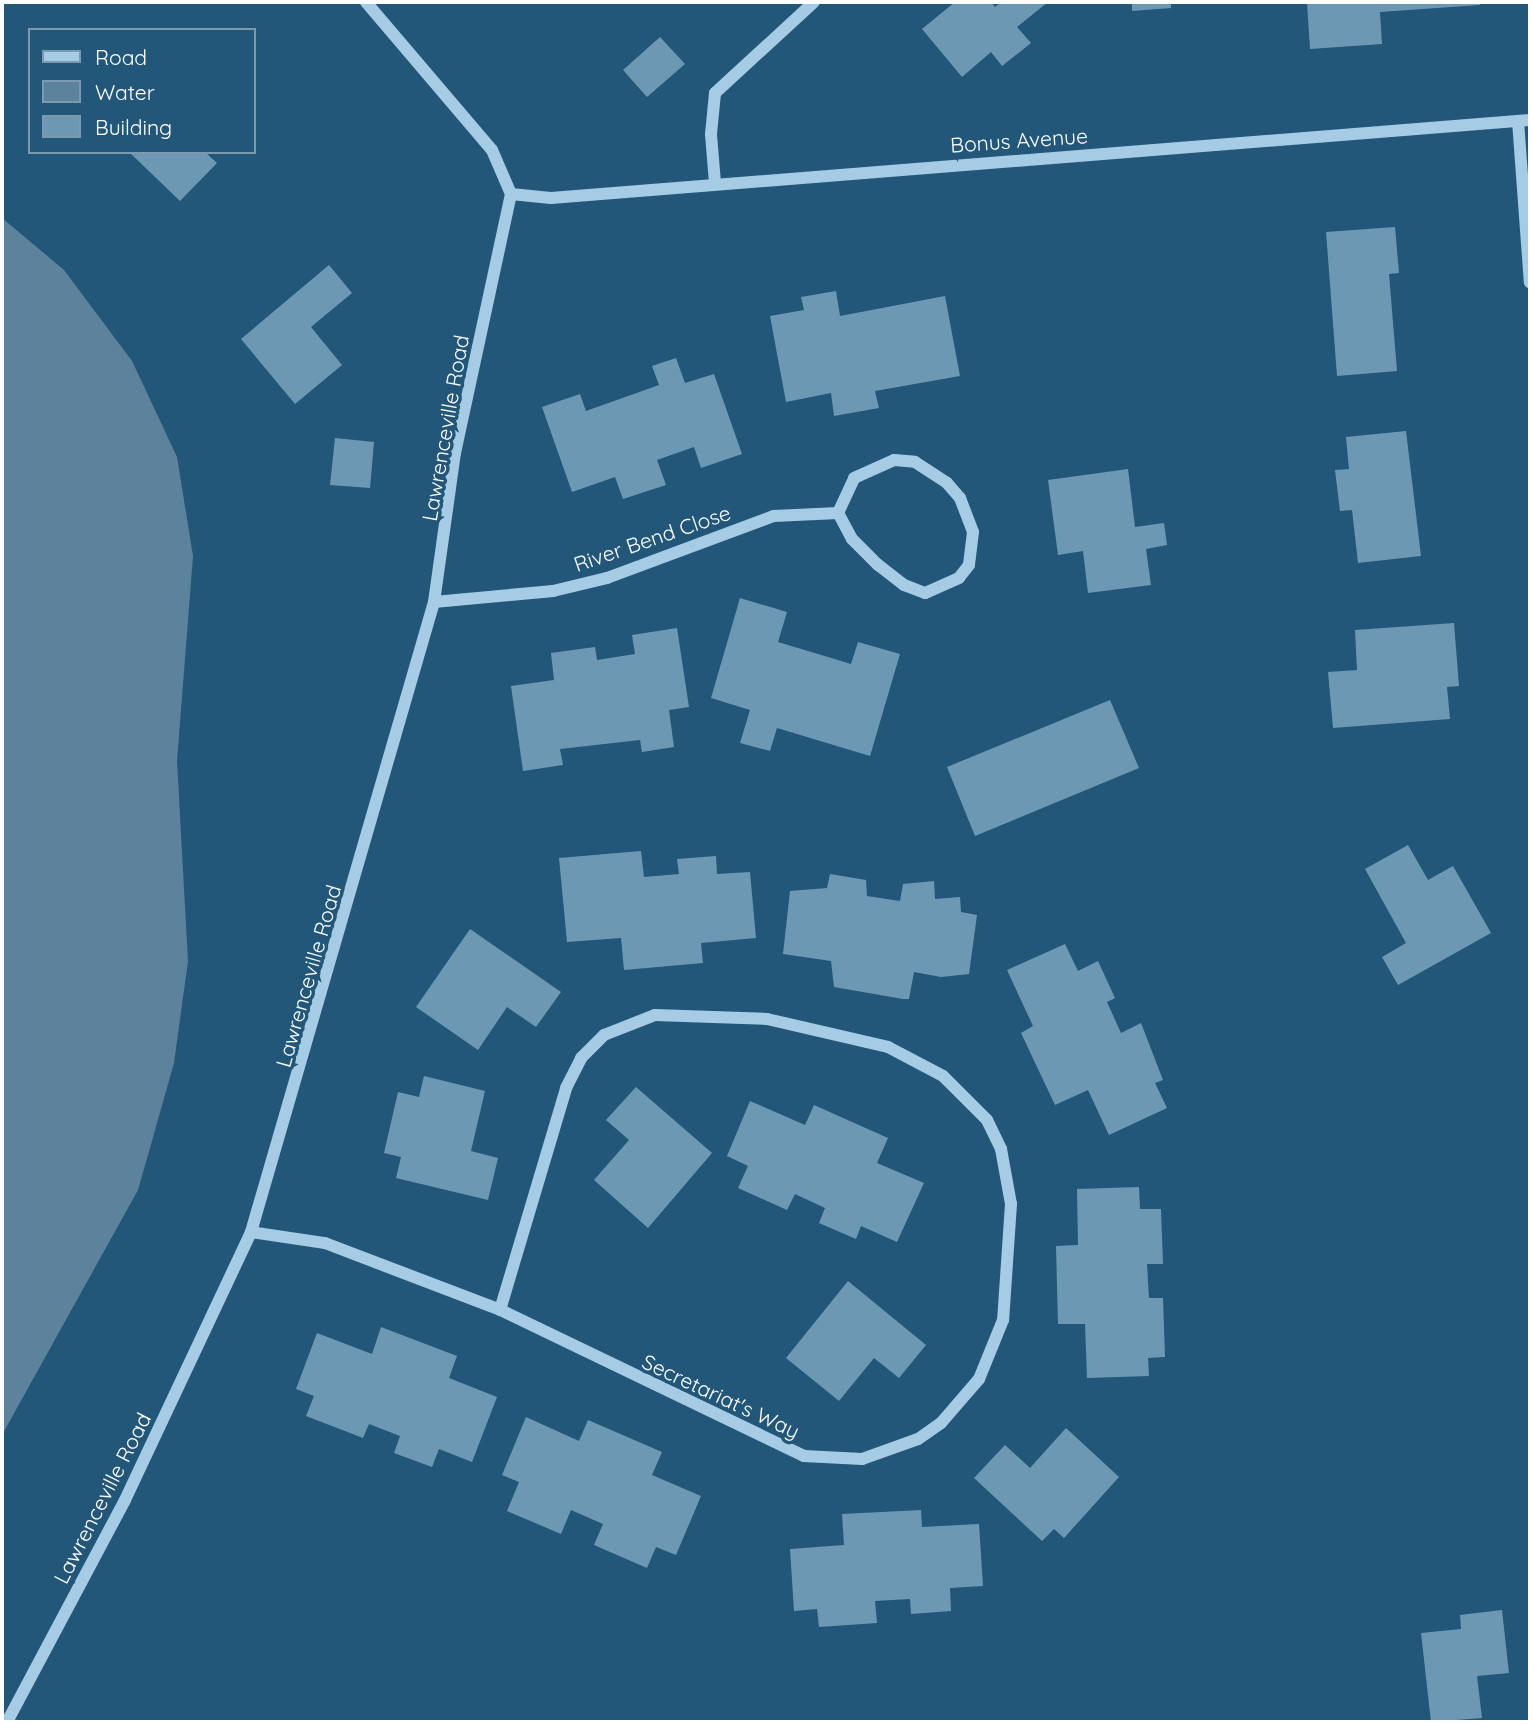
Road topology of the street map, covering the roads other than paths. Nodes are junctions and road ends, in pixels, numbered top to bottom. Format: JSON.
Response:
{"nodes":[{"id":1,"x":366,"y":2,"type":"edge"},
{"id":2,"x":812,"y":2,"type":"edge"},
{"id":3,"x":1524,"y":121,"type":"edge"},
{"id":4,"x":715,"y":183,"type":"junction"},
{"id":5,"x":511,"y":194,"type":"junction"},
{"id":6,"x":1530,"y":283,"type":"edge"},
{"id":7,"x":838,"y":513,"type":"junction"},
{"id":8,"x":434,"y":602,"type":"junction"},
{"id":9,"x":251,"y":1232,"type":"junction"},
{"id":10,"x":500,"y":1310,"type":"junction"},
{"id":11,"x":7,"y":1722,"type":"edge"}],
"edges":[{"from":1,"to":5,"type":"street"},
{"from":2,"to":4,"type":"street"},
{"from":3,"to":4,"type":"street","name":"Bonus Avenue"},
{"from":3,"to":6,"type":"street"},
{"from":4,"to":5,"type":"street","name":"Bonus Avenue"},
{"from":5,"to":8,"type":"street","name":"Lawrenceville Road"},
{"from":7,"to":7,"type":"street"},
{"from":7,"to":8,"type":"street","name":"River Bend Close"},
{"from":8,"to":9,"type":"street","name":"Lawrenceville Road"},
{"from":9,"to":10,"type":"street","name":"Secretariat's Way"},
{"from":9,"to":11,"type":"street","name":"Lawrenceville Road"},
{"from":10,"to":10,"type":"street","name":"Secretariat's Way"}]}
